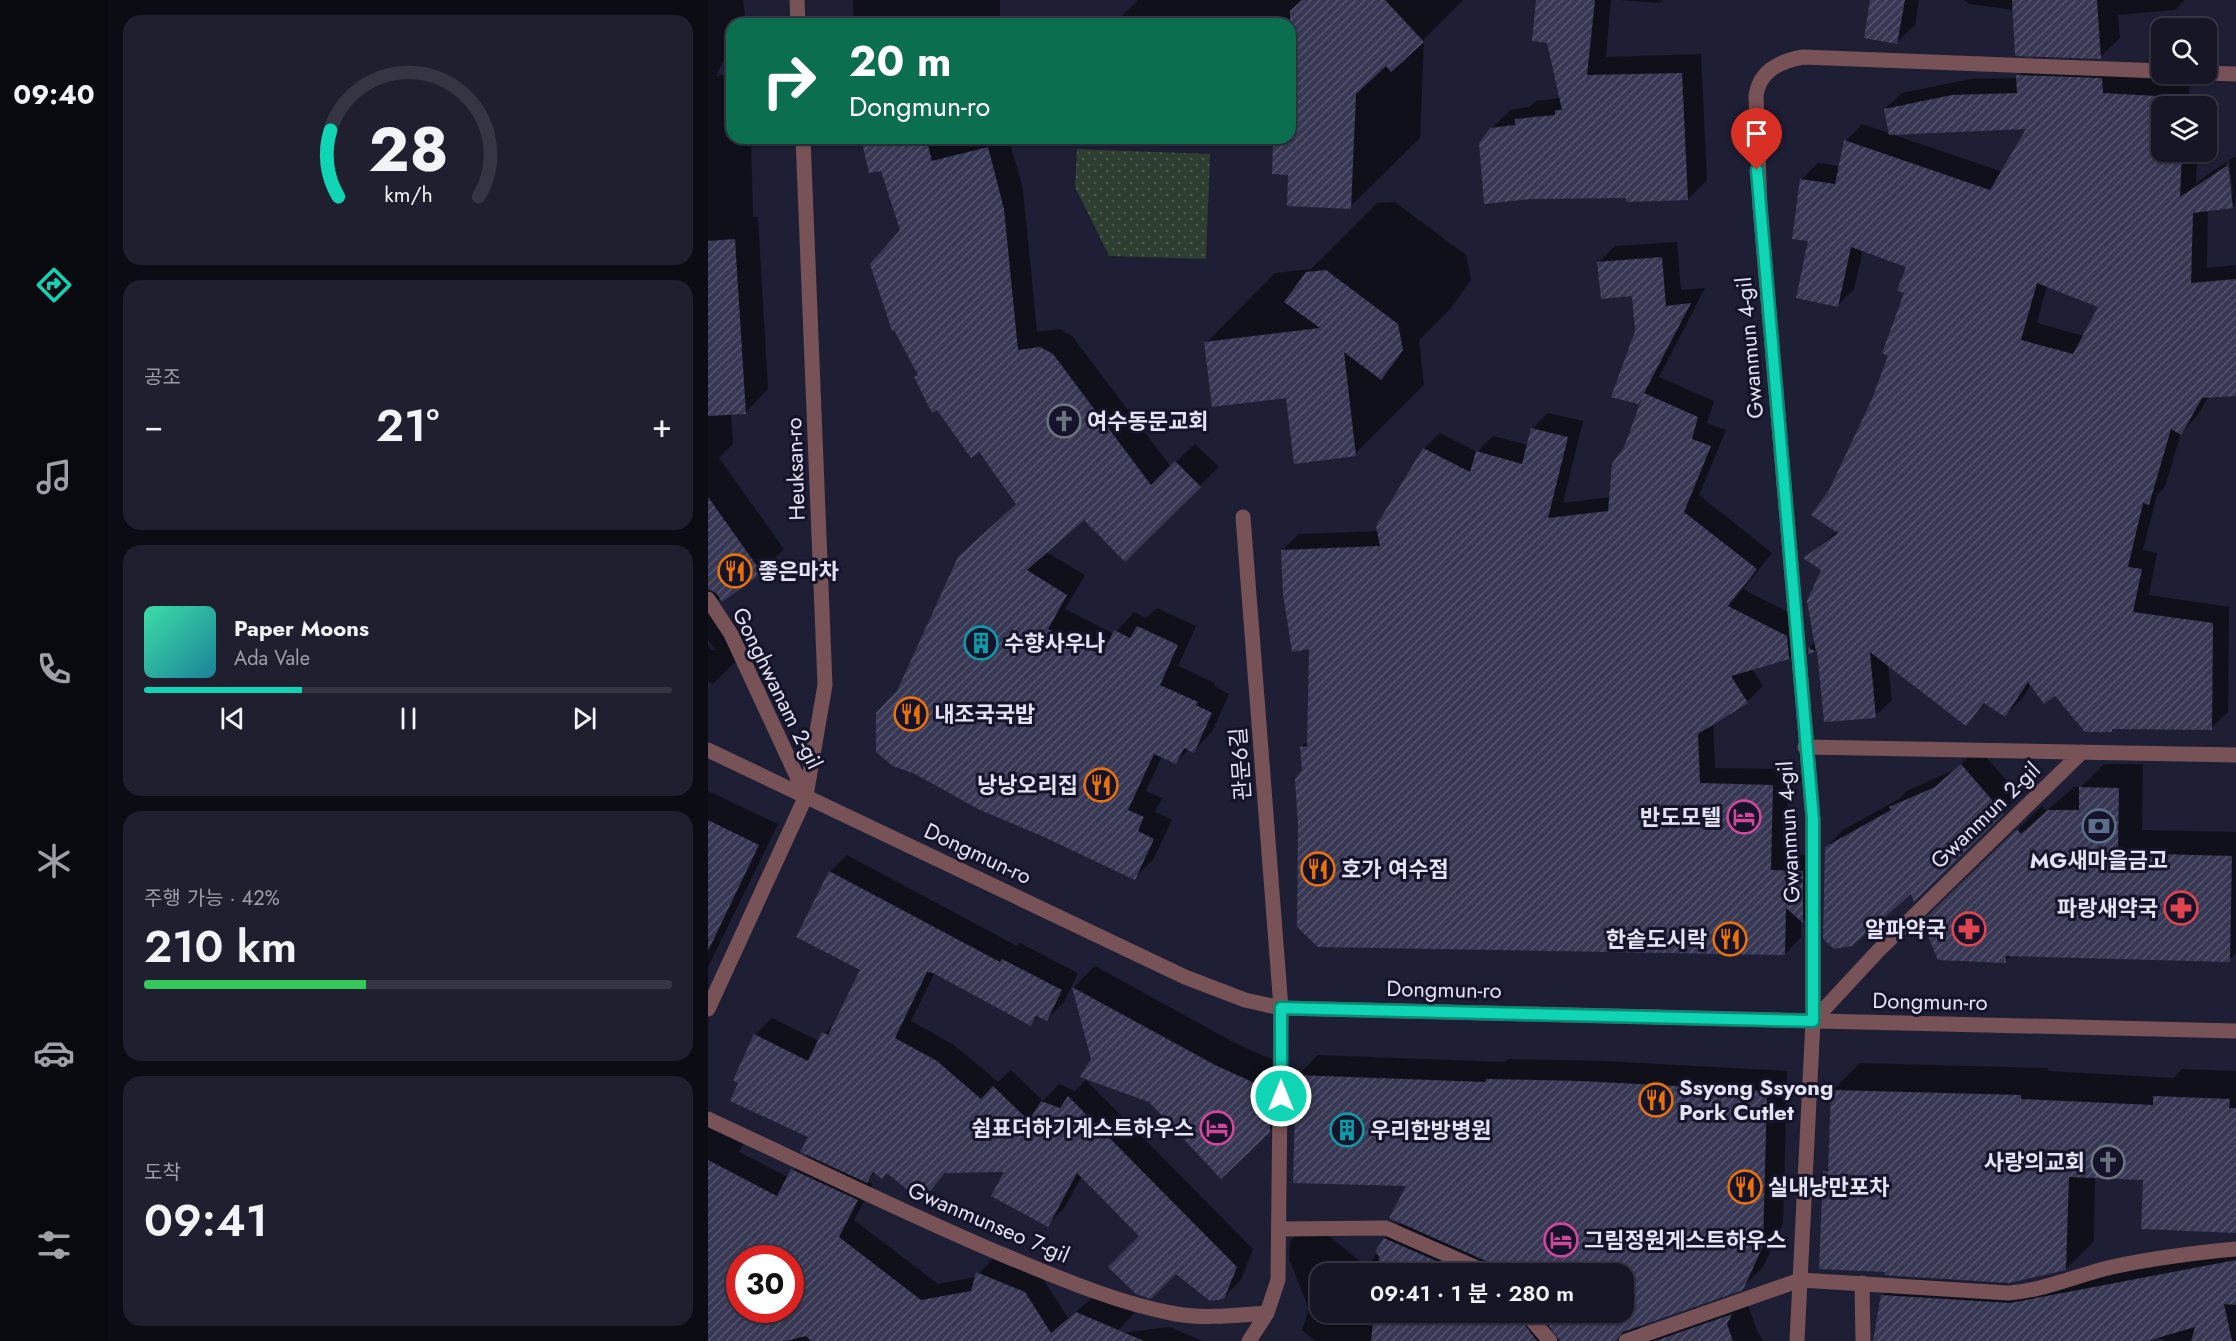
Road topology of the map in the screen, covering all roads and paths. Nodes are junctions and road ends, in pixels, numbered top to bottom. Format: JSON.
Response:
{"nodes":[{"id":1,"x":797,"y":0,"type":"edge"},
{"id":2,"x":798,"y":18,"type":"edge"},
{"id":3,"x":2151,"y":71,"type":"edge"},
{"id":4,"x":2217,"y":73,"type":"edge"},
{"id":5,"x":2236,"y":74,"type":"edge"},
{"id":6,"x":803,"y":144,"type":"edge"},
{"id":7,"x":1243,"y":517,"type":"dead end"},
{"id":8,"x":708,"y":599,"type":"edge"},
{"id":9,"x":1805,"y":747,"type":"junction"},
{"id":10,"x":708,"y":750,"type":"edge"},
{"id":11,"x":2082,"y":752,"type":"junction"},
{"id":12,"x":2236,"y":755,"type":"edge"},
{"id":13,"x":806,"y":796,"type":"junction"},
{"id":14,"x":1281,"y":1008,"type":"junction"},
{"id":15,"x":708,"y":1009,"type":"edge"},
{"id":16,"x":1813,"y":1021,"type":"junction"},
{"id":17,"x":2236,"y":1031,"type":"edge"},
{"id":18,"x":708,"y":1119,"type":"edge"},
{"id":19,"x":1280,"y":1229,"type":"junction"},
{"id":20,"x":2236,"y":1250,"type":"edge"},
{"id":21,"x":1466,"y":1263,"type":"edge"},
{"id":22,"x":1800,"y":1280,"type":"junction"},
{"id":23,"x":1862,"y":1283,"type":"junction"},
{"id":24,"x":1267,"y":1313,"type":"junction"},
{"id":25,"x":1534,"y":1323,"type":"edge"},
{"id":26,"x":1249,"y":1341,"type":"edge"},
{"id":27,"x":1550,"y":1341,"type":"edge"},
{"id":28,"x":1626,"y":1341,"type":"edge"},
{"id":29,"x":1797,"y":1341,"type":"edge"},
{"id":30,"x":1863,"y":1341,"type":"edge"}],
"edges":[{"from":1,"to":2,"type":"street"},
{"from":3,"to":9,"type":"street","name":"Gwanmun 4-gil"},
{"from":4,"to":5,"type":"street"},
{"from":6,"to":13,"type":"street","name":"Heuksan-ro"},
{"from":7,"to":14,"type":"street","name":"관문6길"},
{"from":8,"to":13,"type":"street","name":"Gonghwanam 2-gil"},
{"from":9,"to":11,"type":"street"},
{"from":9,"to":16,"type":"street","name":"Gwanmun 4-gil"},
{"from":10,"to":13,"type":"street","name":"Dongmun-ro"},
{"from":11,"to":12,"type":"street"},
{"from":11,"to":16,"type":"street","name":"Gwanmun 2-gil"},
{"from":13,"to":14,"type":"street","name":"Dongmun-ro"},
{"from":13,"to":15,"type":"street","name":"Heuksan-ro"},
{"from":14,"to":16,"type":"street","name":"Dongmun-ro"},
{"from":14,"to":19,"type":"street"},
{"from":16,"to":17,"type":"street","name":"Dongmun-ro"},
{"from":16,"to":22,"type":"street","name":"Gwanmun 4-gil"},
{"from":18,"to":24,"type":"street","name":"Gwanmunseo 7-gil"},
{"from":19,"to":21,"type":"street"},
{"from":19,"to":24,"type":"street"},
{"from":20,"to":23,"type":"street"},
{"from":22,"to":23,"type":"street"},
{"from":22,"to":28,"type":"street"},
{"from":22,"to":29,"type":"street","name":"Gwanmun 4-gil"},
{"from":23,"to":30,"type":"street"},
{"from":24,"to":26,"type":"street"},
{"from":25,"to":27,"type":"street"}]}
